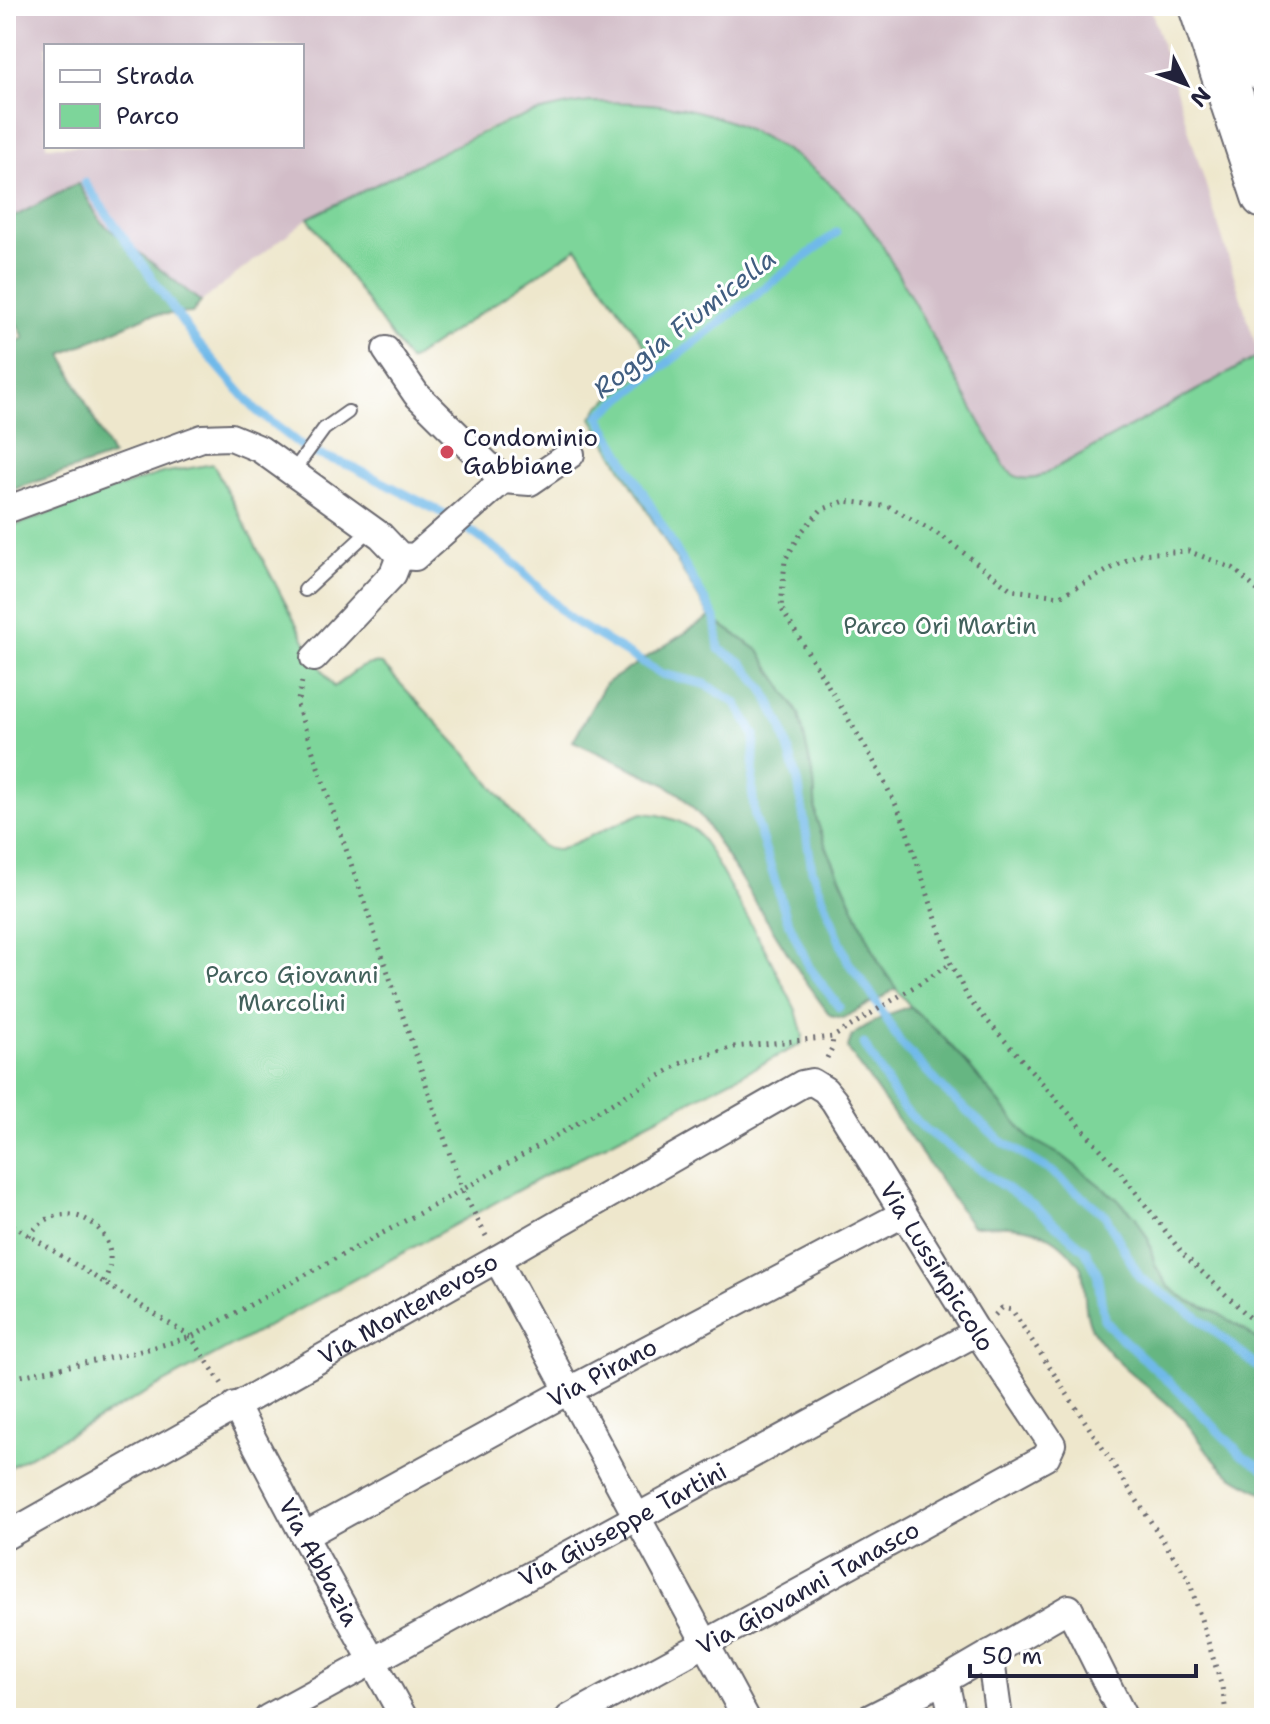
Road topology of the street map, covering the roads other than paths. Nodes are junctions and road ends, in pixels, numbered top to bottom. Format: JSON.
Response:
{"nodes":[{"id":1,"x":1201,"y":6,"type":"edge"},
{"id":2,"x":1244,"y":6,"type":"edge"},
{"id":3,"x":1264,"y":69,"type":"edge"},
{"id":4,"x":1264,"y":196,"type":"edge"},
{"id":5,"x":386,"y":350,"type":"dead end"},
{"id":6,"x":348,"y":412,"type":"dead end"},
{"id":7,"x":571,"y":454,"type":"dead end"},
{"id":8,"x":292,"y":473,"type":"junction"},
{"id":9,"x":503,"y":480,"type":"junction"},
{"id":10,"x":6,"y":510,"type":"edge"},
{"id":11,"x":371,"y":529,"type":"junction"},
{"id":12,"x":400,"y":556,"type":"junction"},
{"id":13,"x":305,"y":590,"type":"dead end"},
{"id":14,"x":314,"y":658,"type":"road end"},
{"id":15,"x":812,"y":1082,"type":"joint"},
{"id":16,"x":903,"y":1214,"type":"junction"},
{"id":17,"x":497,"y":1259,"type":"junction"},
{"id":18,"x":977,"y":1332,"type":"junction"},
{"id":19,"x":568,"y":1391,"type":"junction"},
{"id":20,"x":235,"y":1405,"type":"junction"},
{"id":21,"x":1046,"y":1457,"type":"joint"},
{"id":22,"x":636,"y":1519,"type":"junction"},
{"id":23,"x":6,"y":1536,"type":"edge"},
{"id":24,"x":304,"y":1536,"type":"junction"},
{"id":25,"x":706,"y":1643,"type":"junction"},
{"id":26,"x":990,"y":1653,"type":"junction"},
{"id":27,"x":373,"y":1661,"type":"junction"},
{"id":28,"x":945,"y":1680,"type":"junction"},
{"id":29,"x":268,"y":1718,"type":"edge"},
{"id":30,"x":404,"y":1718,"type":"edge"},
{"id":31,"x":569,"y":1718,"type":"edge"},
{"id":32,"x":746,"y":1718,"type":"edge"},
{"id":33,"x":870,"y":1718,"type":"edge"},
{"id":34,"x":953,"y":1718,"type":"edge"},
{"id":35,"x":999,"y":1718,"type":"edge"},
{"id":36,"x":1124,"y":1718,"type":"edge"}],
"edges":[{"from":1,"to":4,"type":"highway"},
{"from":2,"to":3,"type":"highway"},
{"from":5,"to":9,"type":"street"},
{"from":6,"to":8,"type":"lane"},
{"from":7,"to":9,"type":"street"},
{"from":8,"to":10,"type":"street"},
{"from":8,"to":11,"type":"street"},
{"from":9,"to":12,"type":"street"},
{"from":11,"to":12,"type":"street"},
{"from":11,"to":13,"type":"lane"},
{"from":12,"to":14,"type":"street"},
{"from":15,"to":16,"type":"street","name":"Via Lussinpiccolo"},
{"from":15,"to":17,"type":"street","name":"Via Montenevoso"},
{"from":16,"to":18,"type":"street","name":"Via Lussinpiccolo"},
{"from":16,"to":19,"type":"street","name":"Via Pirano"},
{"from":17,"to":19,"type":"street"},
{"from":17,"to":20,"type":"street","name":"Via Montenevoso"},
{"from":18,"to":21,"type":"street","name":"Via Lussinpiccolo"},
{"from":18,"to":22,"type":"street","name":"Via Giuseppe Tartini"},
{"from":19,"to":22,"type":"street"},
{"from":19,"to":24,"type":"street","name":"Via Pirano"},
{"from":20,"to":23,"type":"street","name":"Via Montenevoso"},
{"from":20,"to":24,"type":"street","name":"Via Abbazia"},
{"from":21,"to":25,"type":"street","name":"Via Giovanni Tanasco"},
{"from":22,"to":25,"type":"street"},
{"from":22,"to":27,"type":"street","name":"Via Giuseppe Tartini"},
{"from":24,"to":27,"type":"street","name":"Via Abbazia"},
{"from":25,"to":31,"type":"street","name":"Via Giovanni Tanasco"},
{"from":25,"to":32,"type":"street"},
{"from":26,"to":28,"type":"street"},
{"from":26,"to":35,"type":"street"},
{"from":26,"to":36,"type":"street"},
{"from":27,"to":29,"type":"street","name":"Via Giuseppe Tartini"},
{"from":27,"to":30,"type":"street","name":"Via Abbazia"},
{"from":28,"to":33,"type":"street"},
{"from":28,"to":34,"type":"street"}]}
